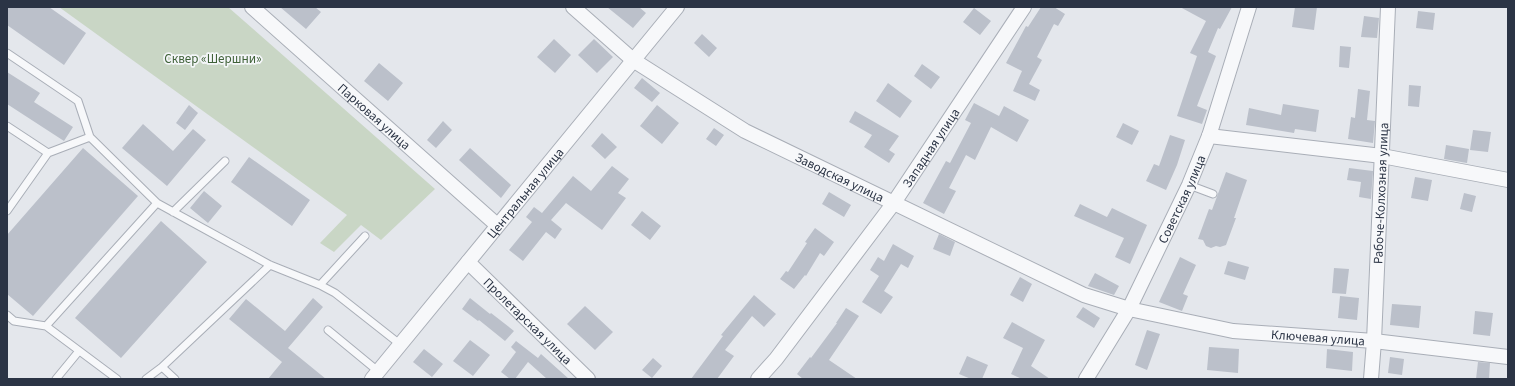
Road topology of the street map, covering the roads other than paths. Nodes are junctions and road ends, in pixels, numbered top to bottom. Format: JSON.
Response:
{"nodes":[{"id":1,"x":252,"y":7,"type":"edge"},
{"id":2,"x":573,"y":7,"type":"edge"},
{"id":3,"x":677,"y":7,"type":"edge"},
{"id":4,"x":1024,"y":7,"type":"edge"},
{"id":5,"x":1249,"y":7,"type":"edge"},
{"id":6,"x":1388,"y":7,"type":"edge"},
{"id":7,"x":7,"y":53,"type":"edge"},
{"id":8,"x":633,"y":60,"type":"junction"},
{"id":9,"x":7,"y":126,"type":"edge"},
{"id":10,"x":1209,"y":136,"type":"junction"},
{"id":11,"x":90,"y":138,"type":"junction"},
{"id":12,"x":48,"y":152,"type":"junction"},
{"id":13,"x":1382,"y":156,"type":"junction"},
{"id":14,"x":225,"y":161,"type":"dead end"},
{"id":15,"x":1508,"y":180,"type":"edge"},
{"id":16,"x":1189,"y":185,"type":"junction"},
{"id":17,"x":1213,"y":194,"type":"dead end"},
{"id":18,"x":157,"y":203,"type":"junction"},
{"id":19,"x":894,"y":204,"type":"junction"},
{"id":20,"x":7,"y":211,"type":"edge"},
{"id":21,"x":173,"y":212,"type":"junction"},
{"id":22,"x":498,"y":225,"type":"junction"},
{"id":23,"x":365,"y":236,"type":"dead end"},
{"id":24,"x":468,"y":262,"type":"junction"},
{"id":25,"x":270,"y":265,"type":"junction"},
{"id":26,"x":320,"y":285,"type":"junction"},
{"id":27,"x":1129,"y":309,"type":"junction"},
{"id":28,"x":7,"y":315,"type":"edge"},
{"id":29,"x":46,"y":326,"type":"junction"},
{"id":30,"x":328,"y":330,"type":"dead end"},
{"id":31,"x":1374,"y":341,"type":"junction"},
{"id":32,"x":401,"y":345,"type":"junction"},
{"id":33,"x":79,"y":351,"type":"junction"},
{"id":34,"x":1508,"y":357,"type":"edge"},
{"id":35,"x":162,"y":366,"type":"junction"},
{"id":36,"x":376,"y":375,"type":"edge"},
{"id":37,"x":56,"y":379,"type":"edge"},
{"id":38,"x":116,"y":379,"type":"edge"},
{"id":39,"x":146,"y":379,"type":"edge"},
{"id":40,"x":174,"y":379,"type":"edge"},
{"id":41,"x":588,"y":379,"type":"edge"},
{"id":42,"x":758,"y":379,"type":"edge"},
{"id":43,"x":1086,"y":379,"type":"edge"},
{"id":44,"x":1371,"y":379,"type":"edge"}],
"edges":[{"from":1,"to":22,"type":"street","name":"Парковая улица"},
{"from":2,"to":8,"type":"street","name":"Заводская улица"},
{"from":3,"to":8,"type":"street","name":"Центральная улица"},
{"from":4,"to":19,"type":"street","name":"Западная улица"},
{"from":5,"to":10,"type":"street","name":"Советская улица"},
{"from":6,"to":13,"type":"street","name":"Рабоче-Колхозная улица"},
{"from":7,"to":11,"type":"lane"},
{"from":8,"to":19,"type":"street","name":"Заводская улица"},
{"from":8,"to":22,"type":"street","name":"Центральная улица"},
{"from":9,"to":12,"type":"lane"},
{"from":10,"to":13,"type":"street"},
{"from":10,"to":16,"type":"street","name":"Советская улица"},
{"from":11,"to":12,"type":"lane"},
{"from":11,"to":18,"type":"lane"},
{"from":12,"to":20,"type":"lane"},
{"from":13,"to":15,"type":"street"},
{"from":13,"to":31,"type":"street","name":"Рабоче-Колхозная улица"},
{"from":14,"to":21,"type":"lane"},
{"from":16,"to":17,"type":"lane"},
{"from":16,"to":27,"type":"street","name":"Советская улица"},
{"from":18,"to":21,"type":"lane"},
{"from":18,"to":29,"type":"lane"},
{"from":19,"to":27,"type":"street","name":"Заводская улица"},
{"from":19,"to":42,"type":"street","name":"Западная улица"},
{"from":21,"to":25,"type":"lane"},
{"from":22,"to":24,"type":"street","name":"Центральная улица"},
{"from":23,"to":26,"type":"lane"},
{"from":24,"to":32,"type":"street","name":"Центральная улица"},
{"from":24,"to":41,"type":"street","name":"Пролетарская улица"},
{"from":25,"to":26,"type":"lane"},
{"from":25,"to":35,"type":"lane"},
{"from":26,"to":32,"type":"lane"},
{"from":27,"to":31,"type":"street","name":"Ключевая улица"},
{"from":27,"to":43,"type":"street","name":"Советская улица"},
{"from":28,"to":29,"type":"lane"},
{"from":29,"to":33,"type":"lane"},
{"from":30,"to":36,"type":"lane"},
{"from":31,"to":34,"type":"street","name":"Ключевая улица"},
{"from":31,"to":44,"type":"street","name":"Рабоче-Колхозная улица"},
{"from":32,"to":36,"type":"street","name":"Центральная улица"},
{"from":33,"to":37,"type":"lane"},
{"from":33,"to":38,"type":"lane"},
{"from":35,"to":39,"type":"lane"},
{"from":35,"to":40,"type":"lane"}]}
